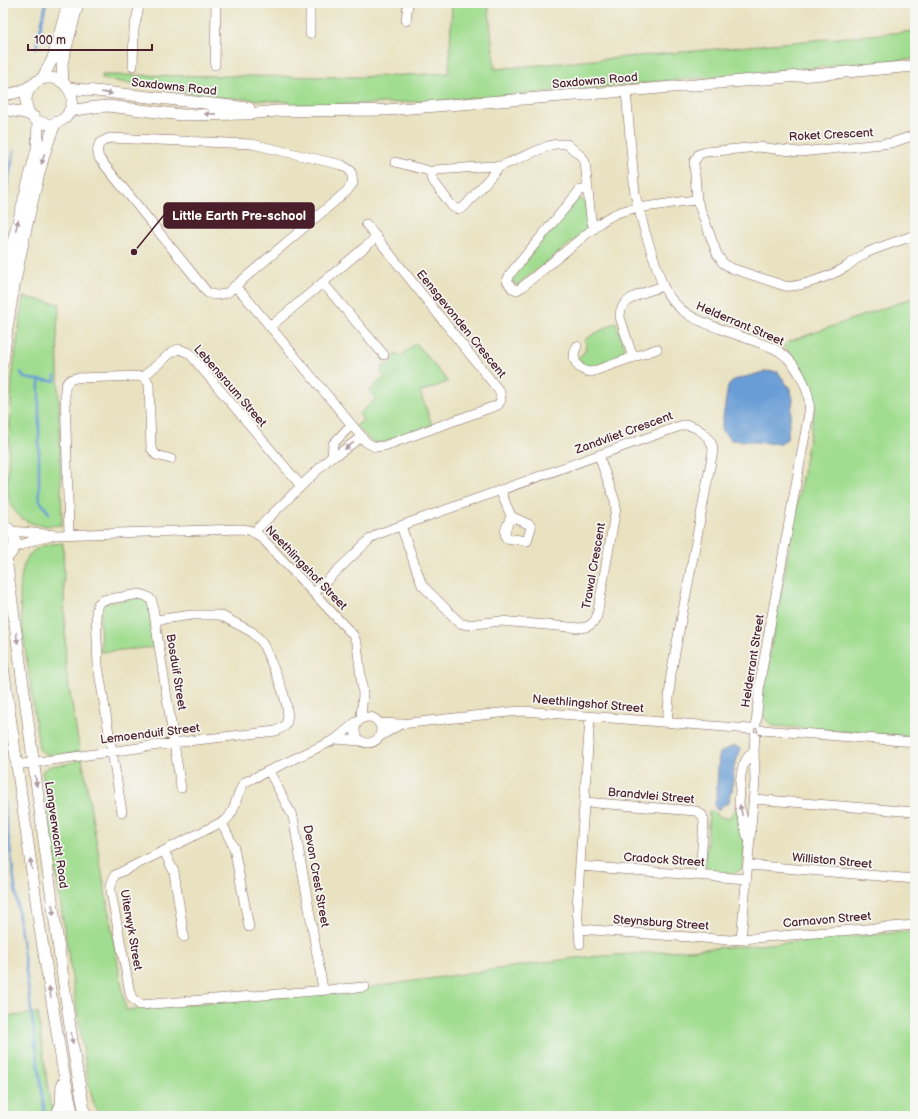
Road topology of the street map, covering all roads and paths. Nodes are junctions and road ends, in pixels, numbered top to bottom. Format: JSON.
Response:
{"nodes":[{"id":1,"x":68,"y":3,"type":"edge"},
{"id":2,"x":78,"y":3,"type":"edge"},
{"id":3,"x":140,"y":3,"type":"edge"},
{"id":4,"x":216,"y":3,"type":"edge"},
{"id":5,"x":310,"y":3,"type":"edge"},
{"id":6,"x":408,"y":3,"type":"edge"},
{"id":7,"x":406,"y":21,"type":"dead end"},
{"id":8,"x":310,"y":34,"type":"dead end"},
{"id":9,"x":215,"y":65,"type":"dead end"},
{"id":10,"x":132,"y":66,"type":"dead end"},
{"id":11,"x":915,"y":66,"type":"edge"},
{"id":12,"x":42,"y":79,"type":"junction"},
{"id":13,"x":32,"y":85,"type":"junction"},
{"id":14,"x":66,"y":86,"type":"junction"},
{"id":15,"x":626,"y":92,"type":"junction"},
{"id":16,"x":3,"y":95,"type":"edge"},
{"id":17,"x":3,"y":109,"type":"edge"},
{"id":18,"x":69,"y":111,"type":"junction"},
{"id":19,"x":277,"y":111,"type":"junction"},
{"id":20,"x":36,"y":119,"type":"junction"},
{"id":21,"x":56,"y":122,"type":"junction"},
{"id":22,"x":915,"y":135,"type":"edge"},
{"id":23,"x":395,"y":162,"type":"dead end"},
{"id":24,"x":499,"y":167,"type":"junction"},
{"id":25,"x":433,"y":172,"type":"junction"},
{"id":26,"x":588,"y":189,"type":"junction"},
{"id":27,"x":697,"y":200,"type":"junction"},
{"id":28,"x":639,"y":207,"type":"junction"},
{"id":29,"x":366,"y":224,"type":"dead end"},
{"id":30,"x":594,"y":229,"type":"junction"},
{"id":31,"x":915,"y":235,"type":"edge"},
{"id":32,"x":377,"y":237,"type":"junction"},
{"id":33,"x":323,"y":283,"type":"junction"},
{"id":34,"x":234,"y":286,"type":"junction"},
{"id":35,"x":663,"y":286,"type":"junction"},
{"id":36,"x":3,"y":291,"type":"edge"},
{"id":37,"x":270,"y":327,"type":"junction"},
{"id":38,"x":577,"y":346,"type":"dead end"},
{"id":39,"x":657,"y":349,"type":"dead end"},
{"id":40,"x":384,"y":355,"type":"dead end"},
{"id":41,"x":633,"y":358,"type":"junction"},
{"id":42,"x":3,"y":362,"type":"edge"},
{"id":43,"x":144,"y":376,"type":"junction"},
{"id":44,"x":351,"y":425,"type":"junction"},
{"id":45,"x":361,"y":437,"type":"junction"},
{"id":46,"x":332,"y":456,"type":"junction"},
{"id":47,"x":598,"y":456,"type":"junction"},
{"id":48,"x":171,"y":460,"type":"dead end"},
{"id":49,"x":301,"y":486,"type":"junction"},
{"id":50,"x":500,"y":490,"type":"junction"},
{"id":51,"x":510,"y":516,"type":"dead end"},
{"id":52,"x":5,"y":526,"type":"edge"},
{"id":53,"x":401,"y":526,"type":"junction"},
{"id":54,"x":254,"y":532,"type":"junction"},
{"id":55,"x":69,"y":534,"type":"junction"},
{"id":56,"x":56,"y":535,"type":"junction"},
{"id":57,"x":14,"y":548,"type":"junction"},
{"id":58,"x":4,"y":558,"type":"edge"},
{"id":59,"x":314,"y":593,"type":"junction"},
{"id":60,"x":156,"y":620,"type":"junction"},
{"id":61,"x":3,"y":666,"type":"edge"},
{"id":62,"x":363,"y":694,"type":"junction"},
{"id":63,"x":590,"y":717,"type":"junction"},
{"id":64,"x":358,"y":720,"type":"junction"},
{"id":65,"x":377,"y":720,"type":"junction"},
{"id":66,"x":667,"y":723,"type":"junction"},
{"id":67,"x":401,"y":724,"type":"junction"},
{"id":68,"x":756,"y":729,"type":"junction"},
{"id":69,"x":379,"y":737,"type":"junction"},
{"id":70,"x":336,"y":738,"type":"junction"},
{"id":71,"x":360,"y":741,"type":"junction"},
{"id":72,"x":915,"y":742,"type":"edge"},
{"id":73,"x":174,"y":744,"type":"junction"},
{"id":74,"x":754,"y":750,"type":"junction"},
{"id":75,"x":112,"y":751,"type":"junction"},
{"id":76,"x":33,"y":762,"type":"junction"},
{"id":77,"x":16,"y":765,"type":"junction"},
{"id":78,"x":743,"y":766,"type":"junction"},
{"id":79,"x":755,"y":767,"type":"junction"},
{"id":80,"x":269,"y":771,"type":"junction"},
{"id":81,"x":181,"y":788,"type":"dead end"},
{"id":82,"x":754,"y":799,"type":"junction"},
{"id":83,"x":584,"y":802,"type":"junction"},
{"id":84,"x":122,"y":812,"type":"dead end"},
{"id":85,"x":915,"y":812,"type":"edge"},
{"id":86,"x":222,"y":823,"type":"junction"},
{"id":87,"x":749,"y":843,"type":"junction"},
{"id":88,"x":164,"y":851,"type":"junction"},
{"id":89,"x":748,"y":865,"type":"junction"},
{"id":90,"x":580,"y":866,"type":"junction"},
{"id":91,"x":700,"y":875,"type":"junction"},
{"id":92,"x":746,"y":879,"type":"junction"},
{"id":93,"x":915,"y":880,"type":"edge"},
{"id":94,"x":915,"y":925,"type":"edge"},
{"id":95,"x":250,"y":927,"type":"dead end"},
{"id":96,"x":579,"y":929,"type":"junction"},
{"id":97,"x":184,"y":937,"type":"dead end"},
{"id":98,"x":742,"y":940,"type":"junction"},
{"id":99,"x":580,"y":944,"type":"dead end"},
{"id":100,"x":365,"y":987,"type":"dead end"},
{"id":101,"x":323,"y":990,"type":"junction"},
{"id":102,"x":63,"y":1069,"type":"junction"},
{"id":103,"x":56,"y":1116,"type":"edge"},
{"id":104,"x":73,"y":1116,"type":"edge"},
{"id":105,"x":85,"y":1116,"type":"edge"}],
"edges":[{"from":1,"to":12,"type":"street"},
{"from":2,"to":14,"type":"street"},
{"from":3,"to":10,"type":"street"},
{"from":4,"to":9,"type":"street"},
{"from":5,"to":8,"type":"street"},
{"from":6,"to":7,"type":"street"},
{"from":11,"to":15,"type":"street","name":"Saxdowns Road"},
{"from":12,"to":13,"type":"street"},
{"from":12,"to":14,"type":"street"},
{"from":13,"to":16,"type":"street"},
{"from":13,"to":20,"type":"street"},
{"from":14,"to":18,"type":"street"},
{"from":14,"to":19,"type":"street","name":"Saxdowns Road","one_way":true},
{"from":15,"to":19,"type":"street","name":"Saxdowns Road"},
{"from":15,"to":28,"type":"street","name":"Helderrant Street"},
{"from":17,"to":20,"type":"street"},
{"from":19,"to":18,"type":"street","name":"Saxdowns Road","one_way":true},
{"from":18,"to":21,"type":"street"},
{"from":20,"to":21,"type":"street"},
{"from":36,"to":20,"type":"street","one_way":true},
{"from":21,"to":42,"type":"street","one_way":true},
{"from":22,"to":27,"type":"street","name":"Roket Crescent"},
{"from":23,"to":25,"type":"street"},
{"from":24,"to":25,"type":"street"},
{"from":24,"to":25,"type":"street"},
{"from":24,"to":26,"type":"street"},
{"from":26,"to":30,"type":"street"},
{"from":26,"to":30,"type":"street"},
{"from":27,"to":28,"type":"street"},
{"from":27,"to":31,"type":"street","name":"Roket Crescent"},
{"from":28,"to":30,"type":"street"},
{"from":28,"to":35,"type":"street","name":"Helderrant Street"},
{"from":29,"to":32,"type":"street","name":"Eensgevonden Crescent"},
{"from":32,"to":33,"type":"street"},
{"from":32,"to":45,"type":"street","name":"Eensgevonden Crescent"},
{"from":33,"to":37,"type":"street"},
{"from":33,"to":40,"type":"street"},
{"from":34,"to":34,"type":"street"},
{"from":34,"to":37,"type":"street","name":"Eensgevonden Crescent"},
{"from":35,"to":41,"type":"street"},
{"from":35,"to":68,"type":"street","name":"Helderrant Street"},
{"from":37,"to":44,"type":"street","name":"Eensgevonden Crescent"},
{"from":38,"to":41,"type":"street"},
{"from":39,"to":41,"type":"street"},
{"from":43,"to":48,"type":"street"},
{"from":43,"to":49,"type":"street","name":"Lebensraum Street"},
{"from":43,"to":55,"type":"street"},
{"from":44,"to":45,"type":"street","name":"Eensgevonden Crescent"},
{"from":44,"to":46,"type":"street"},
{"from":45,"to":46,"type":"street","one_way":true},
{"from":46,"to":49,"type":"street"},
{"from":47,"to":50,"type":"street","name":"Zandvliet Crescent"},
{"from":47,"to":53,"type":"street","name":"Trawal Crescent"},
{"from":47,"to":66,"type":"street","name":"Zandvliet Crescent"},
{"from":49,"to":54,"type":"street"},
{"from":50,"to":51,"type":"street"},
{"from":50,"to":53,"type":"street","name":"Zandvliet Crescent"},
{"from":52,"to":56,"type":"street","name":"Neethlingshof Street"},
{"from":52,"to":57,"type":"street"},
{"from":53,"to":59,"type":"street","name":"Zandvliet Crescent"},
{"from":54,"to":55,"type":"street","name":"Neethlingshof Street"},
{"from":54,"to":59,"type":"street","name":"Neethlingshof Street"},
{"from":55,"to":56,"type":"street","name":"Neethlingshof Street"},
{"from":56,"to":57,"type":"street","name":"Neethlingshof Street"},
{"from":57,"to":58,"type":"street"},
{"from":58,"to":76,"type":"street","name":"Langverwacht Road","one_way":true},
{"from":59,"to":62,"type":"street","name":"Neethlingshof Street"},
{"from":60,"to":73,"type":"street","name":"Bosduif Street"},
{"from":60,"to":73,"type":"street","name":"Lemoenduif Street"},
{"from":60,"to":75,"type":"street","name":"Bosduif Street"},
{"from":61,"to":77,"type":"street"},
{"from":62,"to":64,"type":"street","name":"Neethlingshof Street"},
{"from":62,"to":65,"type":"street","name":"Neethlingshof Street"},
{"from":63,"to":66,"type":"street","name":"Neethlingshof Street"},
{"from":63,"to":67,"type":"street","name":"Neethlingshof Street"},
{"from":63,"to":83,"type":"street"},
{"from":64,"to":65,"type":"street"},
{"from":64,"to":70,"type":"street","name":"Uiterwyk Street"},
{"from":64,"to":71,"type":"street"},
{"from":65,"to":67,"type":"street","name":"Neethlingshof Street"},
{"from":65,"to":69,"type":"street"},
{"from":66,"to":68,"type":"street","name":"Neethlingshof Street"},
{"from":67,"to":69,"type":"street","name":"Neethlingshof Street"},
{"from":68,"to":72,"type":"street","name":"Neethlingshof Street"},
{"from":68,"to":74,"type":"street","name":"Helderrant Street"},
{"from":69,"to":71,"type":"street"},
{"from":70,"to":71,"type":"street"},
{"from":70,"to":80,"type":"street","name":"Uiterwyk Street"},
{"from":73,"to":75,"type":"street","name":"Lemoenduif Street"},
{"from":73,"to":81,"type":"street","name":"Bosduif Street"},
{"from":74,"to":78,"type":"street"},
{"from":74,"to":79,"type":"street","name":"Helderrant Street"},
{"from":75,"to":76,"type":"street","name":"Lemoenduif Street"},
{"from":75,"to":84,"type":"street"},
{"from":76,"to":77,"type":"street","name":"Lemoenduif Street"},
{"from":76,"to":105,"type":"street","name":"Langverwacht Road","one_way":true},
{"from":102,"to":77,"type":"street","one_way":true},
{"from":78,"to":79,"type":"street"},
{"from":87,"to":78,"type":"street","one_way":true},
{"from":79,"to":82,"type":"street","name":"Helderrant Street"},
{"from":80,"to":86,"type":"street","name":"Uiterwyk Street"},
{"from":80,"to":101,"type":"street","name":"Devon Crest Street"},
{"from":82,"to":85,"type":"street"},
{"from":82,"to":87,"type":"street","name":"Helderrant Street"},
{"from":83,"to":90,"type":"street"},
{"from":83,"to":91,"type":"street","name":"Brandvlei Street"},
{"from":86,"to":88,"type":"street","name":"Uiterwyk Street"},
{"from":86,"to":95,"type":"street"},
{"from":87,"to":89,"type":"street"},
{"from":88,"to":97,"type":"street"},
{"from":88,"to":101,"type":"street","name":"Uiterwyk Street"},
{"from":89,"to":92,"type":"street"},
{"from":89,"to":93,"type":"street","name":"Williston Street"},
{"from":90,"to":91,"type":"street","name":"Cradock Street"},
{"from":90,"to":96,"type":"street"},
{"from":91,"to":92,"type":"street","name":"Cradock Street"},
{"from":92,"to":98,"type":"street"},
{"from":94,"to":98,"type":"street","name":"Carnavon Street"},
{"from":96,"to":98,"type":"street","name":"Steynsburg Street"},
{"from":96,"to":99,"type":"street"},
{"from":100,"to":101,"type":"street","name":"Uiterwyk Street"},
{"from":102,"to":103,"type":"street"},
{"from":102,"to":104,"type":"street"}]}
